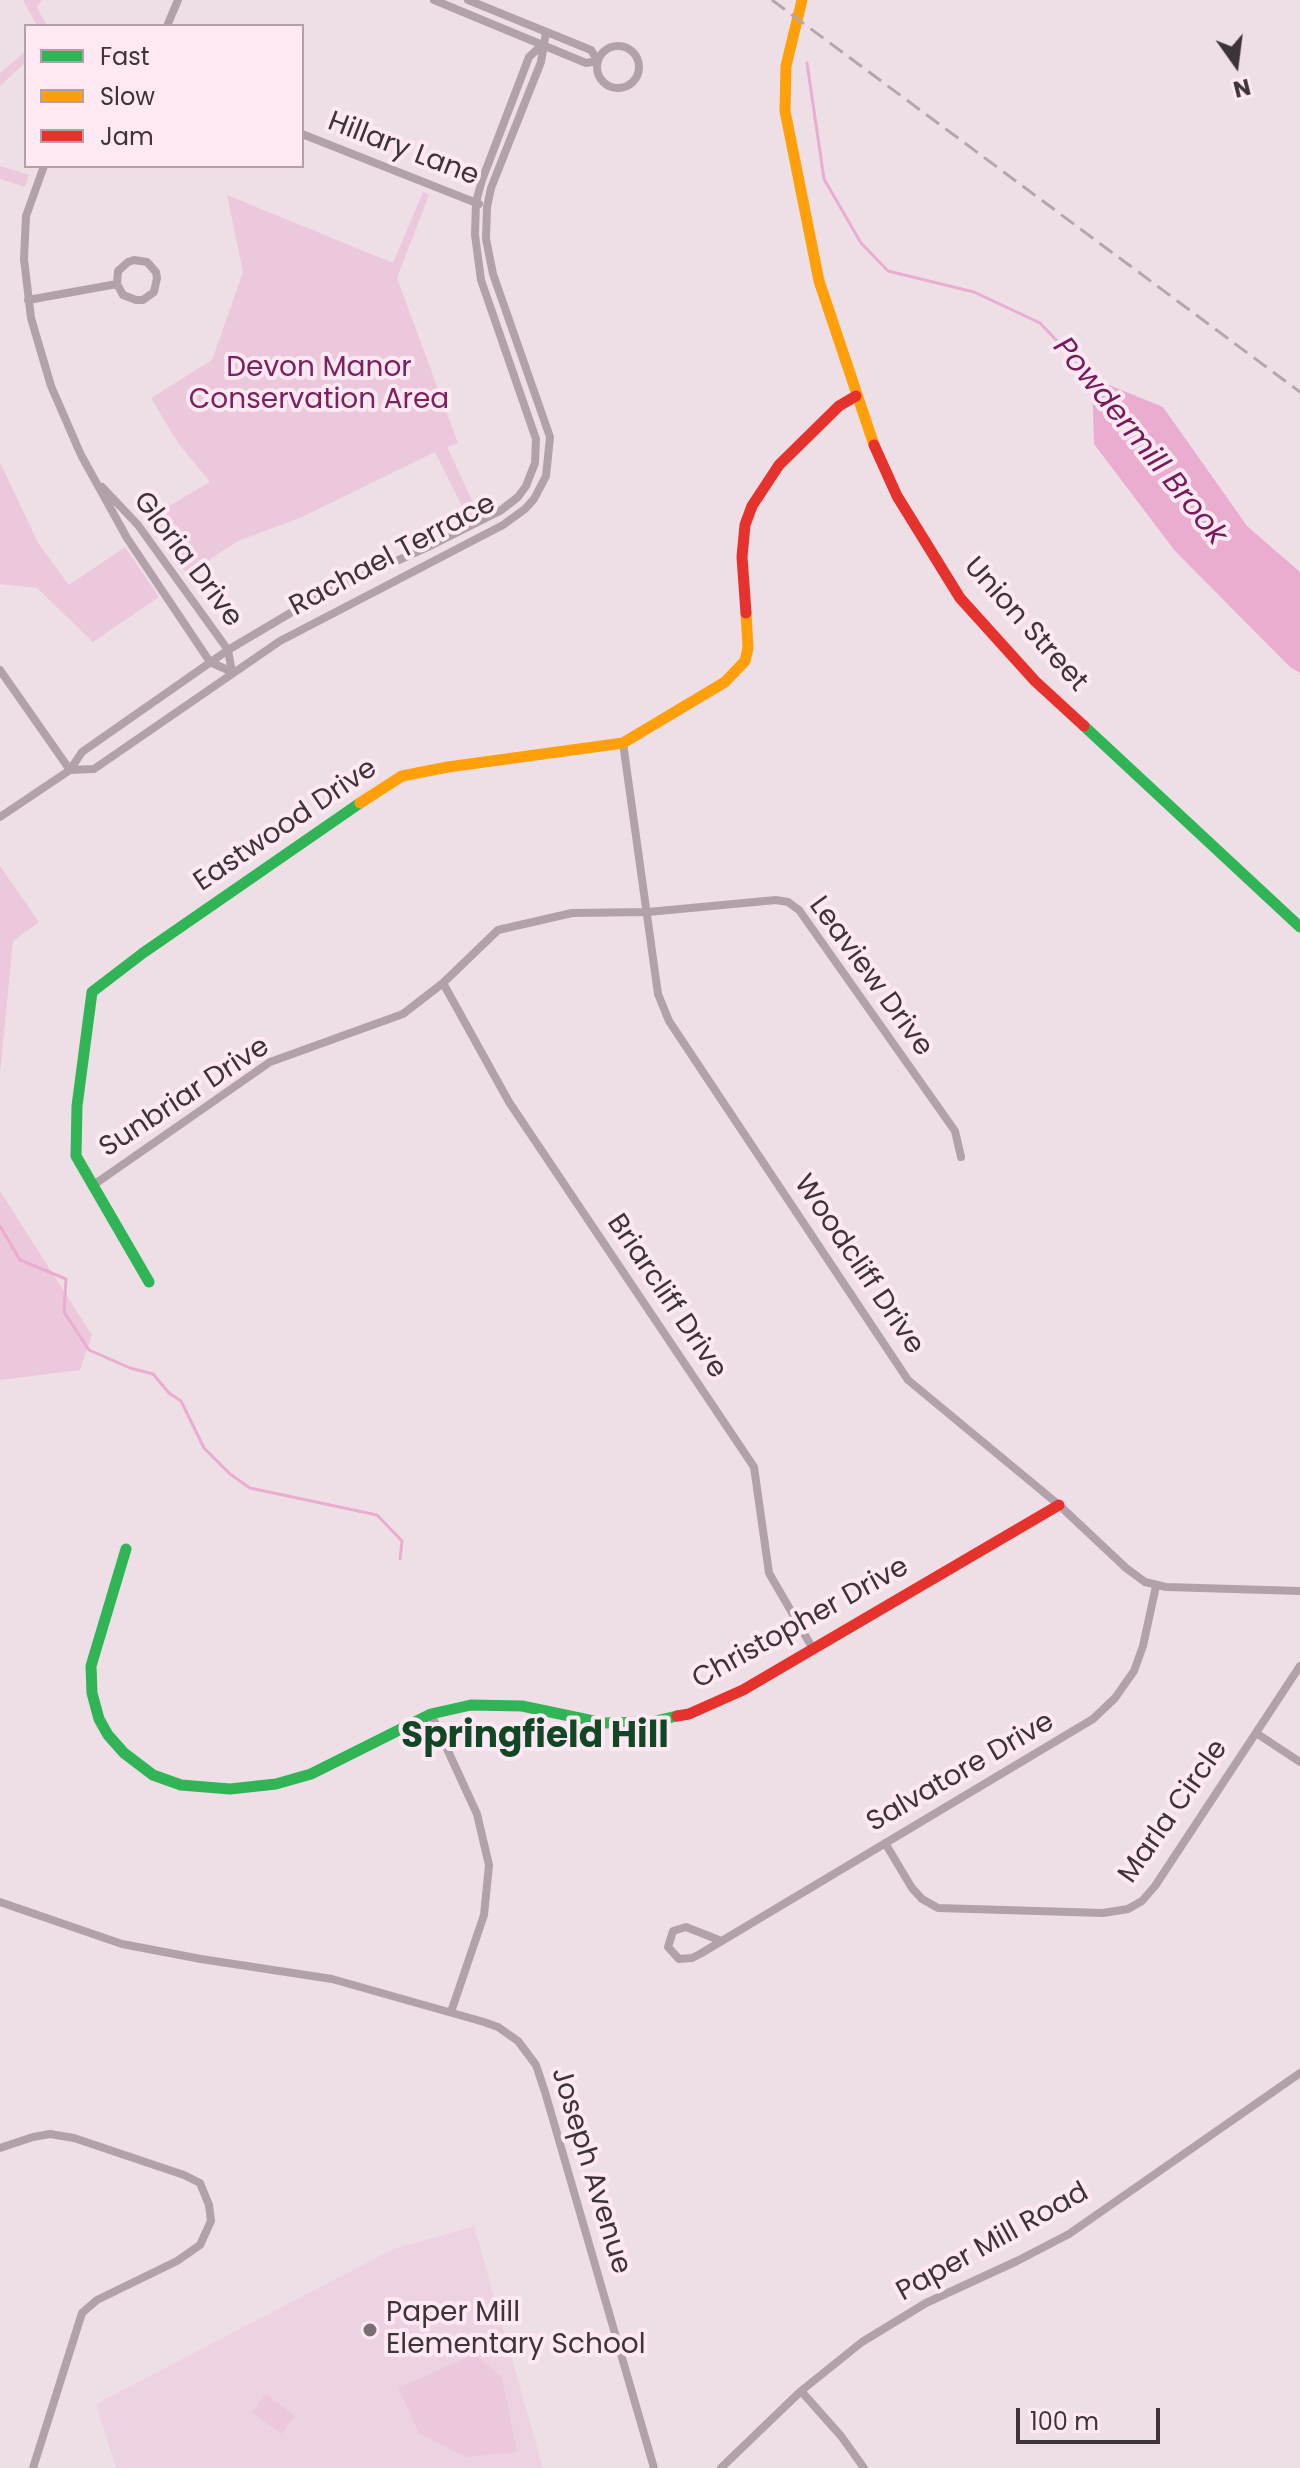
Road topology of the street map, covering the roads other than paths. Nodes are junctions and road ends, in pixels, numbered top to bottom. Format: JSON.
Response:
{"nodes":[{"id":1,"x":178,"y":0,"type":"edge"},
{"id":2,"x":434,"y":0,"type":"edge"},
{"id":3,"x":468,"y":0,"type":"edge"},
{"id":4,"x":802,"y":0,"type":"edge"},
{"id":5,"x":168,"y":24,"type":"edge"},
{"id":6,"x":546,"y":32,"type":"junction"},
{"id":7,"x":542,"y":45,"type":"junction"},
{"id":8,"x":598,"y":61,"type":"junction"},
{"id":9,"x":304,"y":135,"type":"edge"},
{"id":10,"x":43,"y":168,"type":"edge"},
{"id":11,"x":476,"y":202,"type":"junction"},
{"id":12,"x":487,"y":207,"type":"junction"},
{"id":13,"x":117,"y":284,"type":"junction"},
{"id":14,"x":28,"y":300,"type":"junction"},
{"id":15,"x":856,"y":396,"type":"junction"},
{"id":16,"x":93,"y":478,"type":"junction"},
{"id":17,"x":228,"y":650,"type":"junction"},
{"id":18,"x":210,"y":662,"type":"junction"},
{"id":19,"x":0,"y":670,"type":"edge"},
{"id":20,"x":232,"y":672,"type":"junction"},
{"id":21,"x":3,"y":682,"type":"edge"},
{"id":22,"x":623,"y":743,"type":"junction"},
{"id":23,"x":70,"y":770,"type":"junction"},
{"id":24,"x":0,"y":817,"type":"edge"},
{"id":25,"x":648,"y":912,"type":"junction"},
{"id":26,"x":1300,"y":927,"type":"edge"},
{"id":27,"x":443,"y":983,"type":"junction"},
{"id":28,"x":961,"y":1157,"type":"dead end"},
{"id":29,"x":92,"y":1186,"type":"junction"},
{"id":30,"x":149,"y":1282,"type":"dead end"},
{"id":31,"x":1059,"y":1505,"type":"junction"},
{"id":32,"x":126,"y":1549,"type":"dead end"},
{"id":33,"x":1156,"y":1586,"type":"junction"},
{"id":34,"x":1300,"y":1591,"type":"edge"},
{"id":35,"x":813,"y":1649,"type":"junction"},
{"id":36,"x":1300,"y":1666,"type":"edge"},
{"id":37,"x":431,"y":1714,"type":"junction"},
{"id":38,"x":1256,"y":1733,"type":"junction"},
{"id":39,"x":1300,"y":1762,"type":"edge"},
{"id":40,"x":885,"y":1843,"type":"junction"},
{"id":41,"x":0,"y":1902,"type":"edge"},
{"id":42,"x":719,"y":1940,"type":"junction"},
{"id":43,"x":451,"y":2012,"type":"junction"},
{"id":44,"x":1300,"y":2073,"type":"edge"},
{"id":45,"x":0,"y":2148,"type":"edge"},
{"id":46,"x":801,"y":2391,"type":"junction"},
{"id":47,"x":33,"y":2468,"type":"edge"},
{"id":48,"x":654,"y":2468,"type":"edge"},
{"id":49,"x":721,"y":2468,"type":"edge"},
{"id":50,"x":864,"y":2468,"type":"edge"}],
"edges":[{"from":1,"to":5,"type":"street"},
{"from":2,"to":7,"type":"street"},
{"from":3,"to":6,"type":"street"},
{"from":4,"to":15,"type":"street","name":"Union Street"},
{"from":6,"to":7,"type":"street","name":"Rachael Terrace"},
{"from":6,"to":8,"type":"street"},
{"from":7,"to":8,"type":"street"},
{"from":7,"to":11,"type":"street","name":"Rachael Terrace"},
{"from":7,"to":12,"type":"street","name":"Rachael Terrace"},
{"from":8,"to":8,"type":"street"},
{"from":9,"to":11,"type":"street","name":"Hillary Lane"},
{"from":10,"to":14,"type":"street","name":"Gloria Drive"},
{"from":11,"to":12,"type":"street","name":"Hillary Lane"},
{"from":11,"to":17,"type":"street","name":"Rachael Terrace"},
{"from":12,"to":20,"type":"street","name":"Rachael Terrace"},
{"from":13,"to":13,"type":"street"},
{"from":13,"to":14,"type":"street"},
{"from":14,"to":16,"type":"street","name":"Gloria Drive"},
{"from":15,"to":22,"type":"street","name":"Eastwood Drive"},
{"from":15,"to":26,"type":"street","name":"Union Street"},
{"from":16,"to":17,"type":"street","name":"Gloria Drive"},
{"from":16,"to":18,"type":"street","name":"Gloria Drive"},
{"from":17,"to":18,"type":"street","name":"Rachael Terrace"},
{"from":17,"to":20,"type":"street","name":"Gloria Drive"},
{"from":18,"to":20,"type":"street","name":"Gloria Drive"},
{"from":18,"to":23,"type":"street","name":"Rachael Terrace"},
{"from":19,"to":21,"type":"street"},
{"from":20,"to":23,"type":"street","name":"Rachael Terrace"},
{"from":21,"to":23,"type":"street"},
{"from":22,"to":25,"type":"street","name":"Woodcliff Drive"},
{"from":22,"to":29,"type":"street","name":"Eastwood Drive"},
{"from":23,"to":24,"type":"street","name":"Rachael Terrace"},
{"from":25,"to":27,"type":"street","name":"Sunbriar Drive"},
{"from":25,"to":28,"type":"street","name":"Leaview Drive"},
{"from":25,"to":31,"type":"street","name":"Woodcliff Drive"},
{"from":27,"to":29,"type":"street","name":"Sunbriar Drive"},
{"from":27,"to":35,"type":"street","name":"Briarcliff Drive"},
{"from":29,"to":30,"type":"street","name":"Eastwood Drive"},
{"from":31,"to":33,"type":"street","name":"Woodcliff Drive"},
{"from":31,"to":35,"type":"street","name":"Christopher Drive"},
{"from":32,"to":37,"type":"street","name":"Christopher Drive"},
{"from":33,"to":34,"type":"street"},
{"from":33,"to":40,"type":"street","name":"Salvatore Drive"},
{"from":35,"to":37,"type":"street","name":"Christopher Drive"},
{"from":36,"to":38,"type":"street","name":"Marla Circle"},
{"from":37,"to":43,"type":"street"},
{"from":38,"to":39,"type":"street"},
{"from":38,"to":40,"type":"street","name":"Marla Circle"},
{"from":40,"to":42,"type":"street","name":"Salvatore Drive"},
{"from":41,"to":43,"type":"street","name":"Joseph Avenue"},
{"from":42,"to":42,"type":"street","name":"Salvatore Drive"},
{"from":43,"to":48,"type":"street","name":"Joseph Avenue"},
{"from":44,"to":46,"type":"street","name":"Paper Mill Road"},
{"from":45,"to":47,"type":"street"},
{"from":46,"to":49,"type":"street","name":"Paper Mill Road"},
{"from":46,"to":50,"type":"street"}]}
